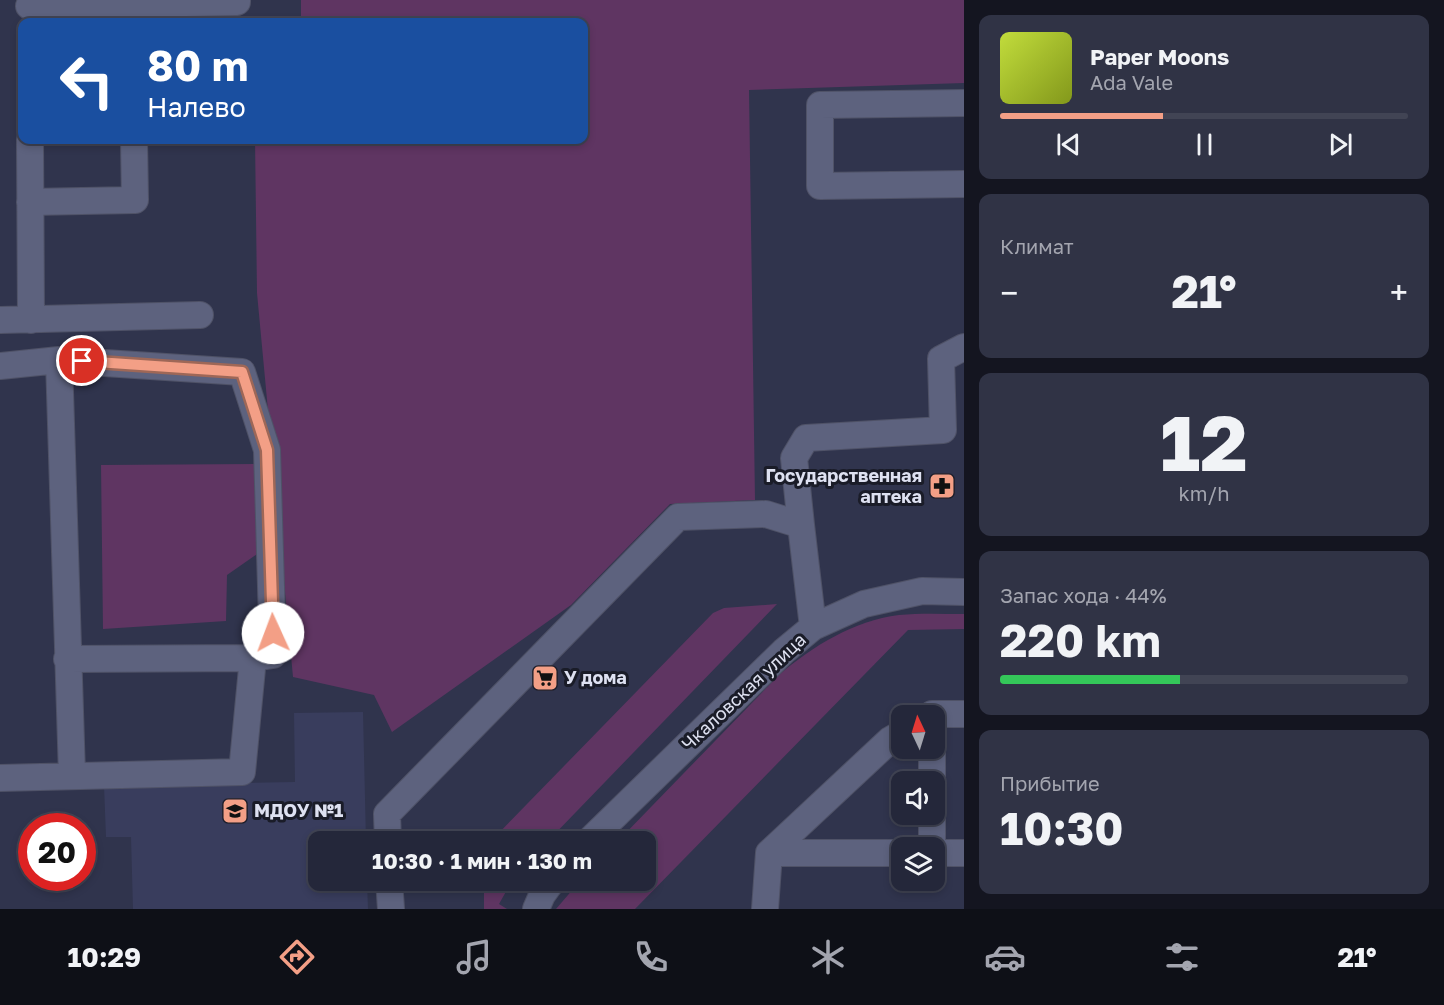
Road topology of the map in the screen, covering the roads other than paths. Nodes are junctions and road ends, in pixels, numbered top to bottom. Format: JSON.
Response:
{"nodes":[{"id":1,"x":238,"y":8,"type":"edge"},
{"id":2,"x":29,"y":9,"type":"edge"},
{"id":3,"x":964,"y":103,"type":"edge"},
{"id":4,"x":30,"y":144,"type":"edge"},
{"id":5,"x":134,"y":144,"type":"edge"},
{"id":6,"x":964,"y":184,"type":"edge"},
{"id":7,"x":30,"y":202,"type":"junction"},
{"id":8,"x":200,"y":315,"type":"dead end"},
{"id":9,"x":0,"y":320,"type":"edge"},
{"id":10,"x":31,"y":320,"type":"junction"},
{"id":11,"x":964,"y":347,"type":"edge"},
{"id":12,"x":59,"y":360,"type":"junction"},
{"id":13,"x":0,"y":366,"type":"edge"},
{"id":14,"x":801,"y":525,"type":"junction"},
{"id":15,"x":964,"y":592,"type":"edge"},
{"id":16,"x":813,"y":627,"type":"junction"},
{"id":17,"x":253,"y":658,"type":"junction"},
{"id":18,"x":67,"y":659,"type":"junction"},
{"id":19,"x":964,"y":714,"type":"edge"},
{"id":20,"x":945,"y":715,"type":"edge"},
{"id":21,"x":891,"y":739,"type":"edge"},
{"id":22,"x":72,"y":775,"type":"junction"},
{"id":23,"x":0,"y":778,"type":"edge"},
{"id":24,"x":388,"y":831,"type":"edge"},
{"id":25,"x":599,"y":831,"type":"edge"},
{"id":26,"x":769,"y":853,"type":"junction"},
{"id":27,"x":891,"y":853,"type":"edge"},
{"id":28,"x":945,"y":853,"type":"edge"},
{"id":29,"x":964,"y":853,"type":"edge"},
{"id":30,"x":390,"y":891,"type":"edge"},
{"id":31,"x":545,"y":891,"type":"edge"},
{"id":32,"x":391,"y":909,"type":"edge"},
{"id":33,"x":536,"y":909,"type":"edge"},
{"id":34,"x":765,"y":909,"type":"edge"}],
"edges":[{"from":1,"to":2,"type":"street"},
{"from":3,"to":6,"type":"street"},
{"from":4,"to":7,"type":"street"},
{"from":5,"to":7,"type":"street"},
{"from":7,"to":10,"type":"street"},
{"from":8,"to":10,"type":"street"},
{"from":9,"to":10,"type":"street"},
{"from":11,"to":14,"type":"street"},
{"from":12,"to":13,"type":"street"},
{"from":12,"to":17,"type":"street"},
{"from":12,"to":18,"type":"street"},
{"from":14,"to":16,"type":"street"},
{"from":14,"to":24,"type":"street"},
{"from":15,"to":16,"type":"street","name":"Чкаловская улица"},
{"from":16,"to":25,"type":"street","name":"Чкаловская улица"},
{"from":17,"to":18,"type":"street"},
{"from":17,"to":22,"type":"street"},
{"from":18,"to":22,"type":"street"},
{"from":19,"to":20,"type":"street"},
{"from":21,"to":26,"type":"street"},
{"from":22,"to":23,"type":"street"},
{"from":26,"to":27,"type":"street"},
{"from":26,"to":34,"type":"street"},
{"from":28,"to":29,"type":"street"},
{"from":30,"to":32,"type":"street"},
{"from":31,"to":33,"type":"street"}]}
